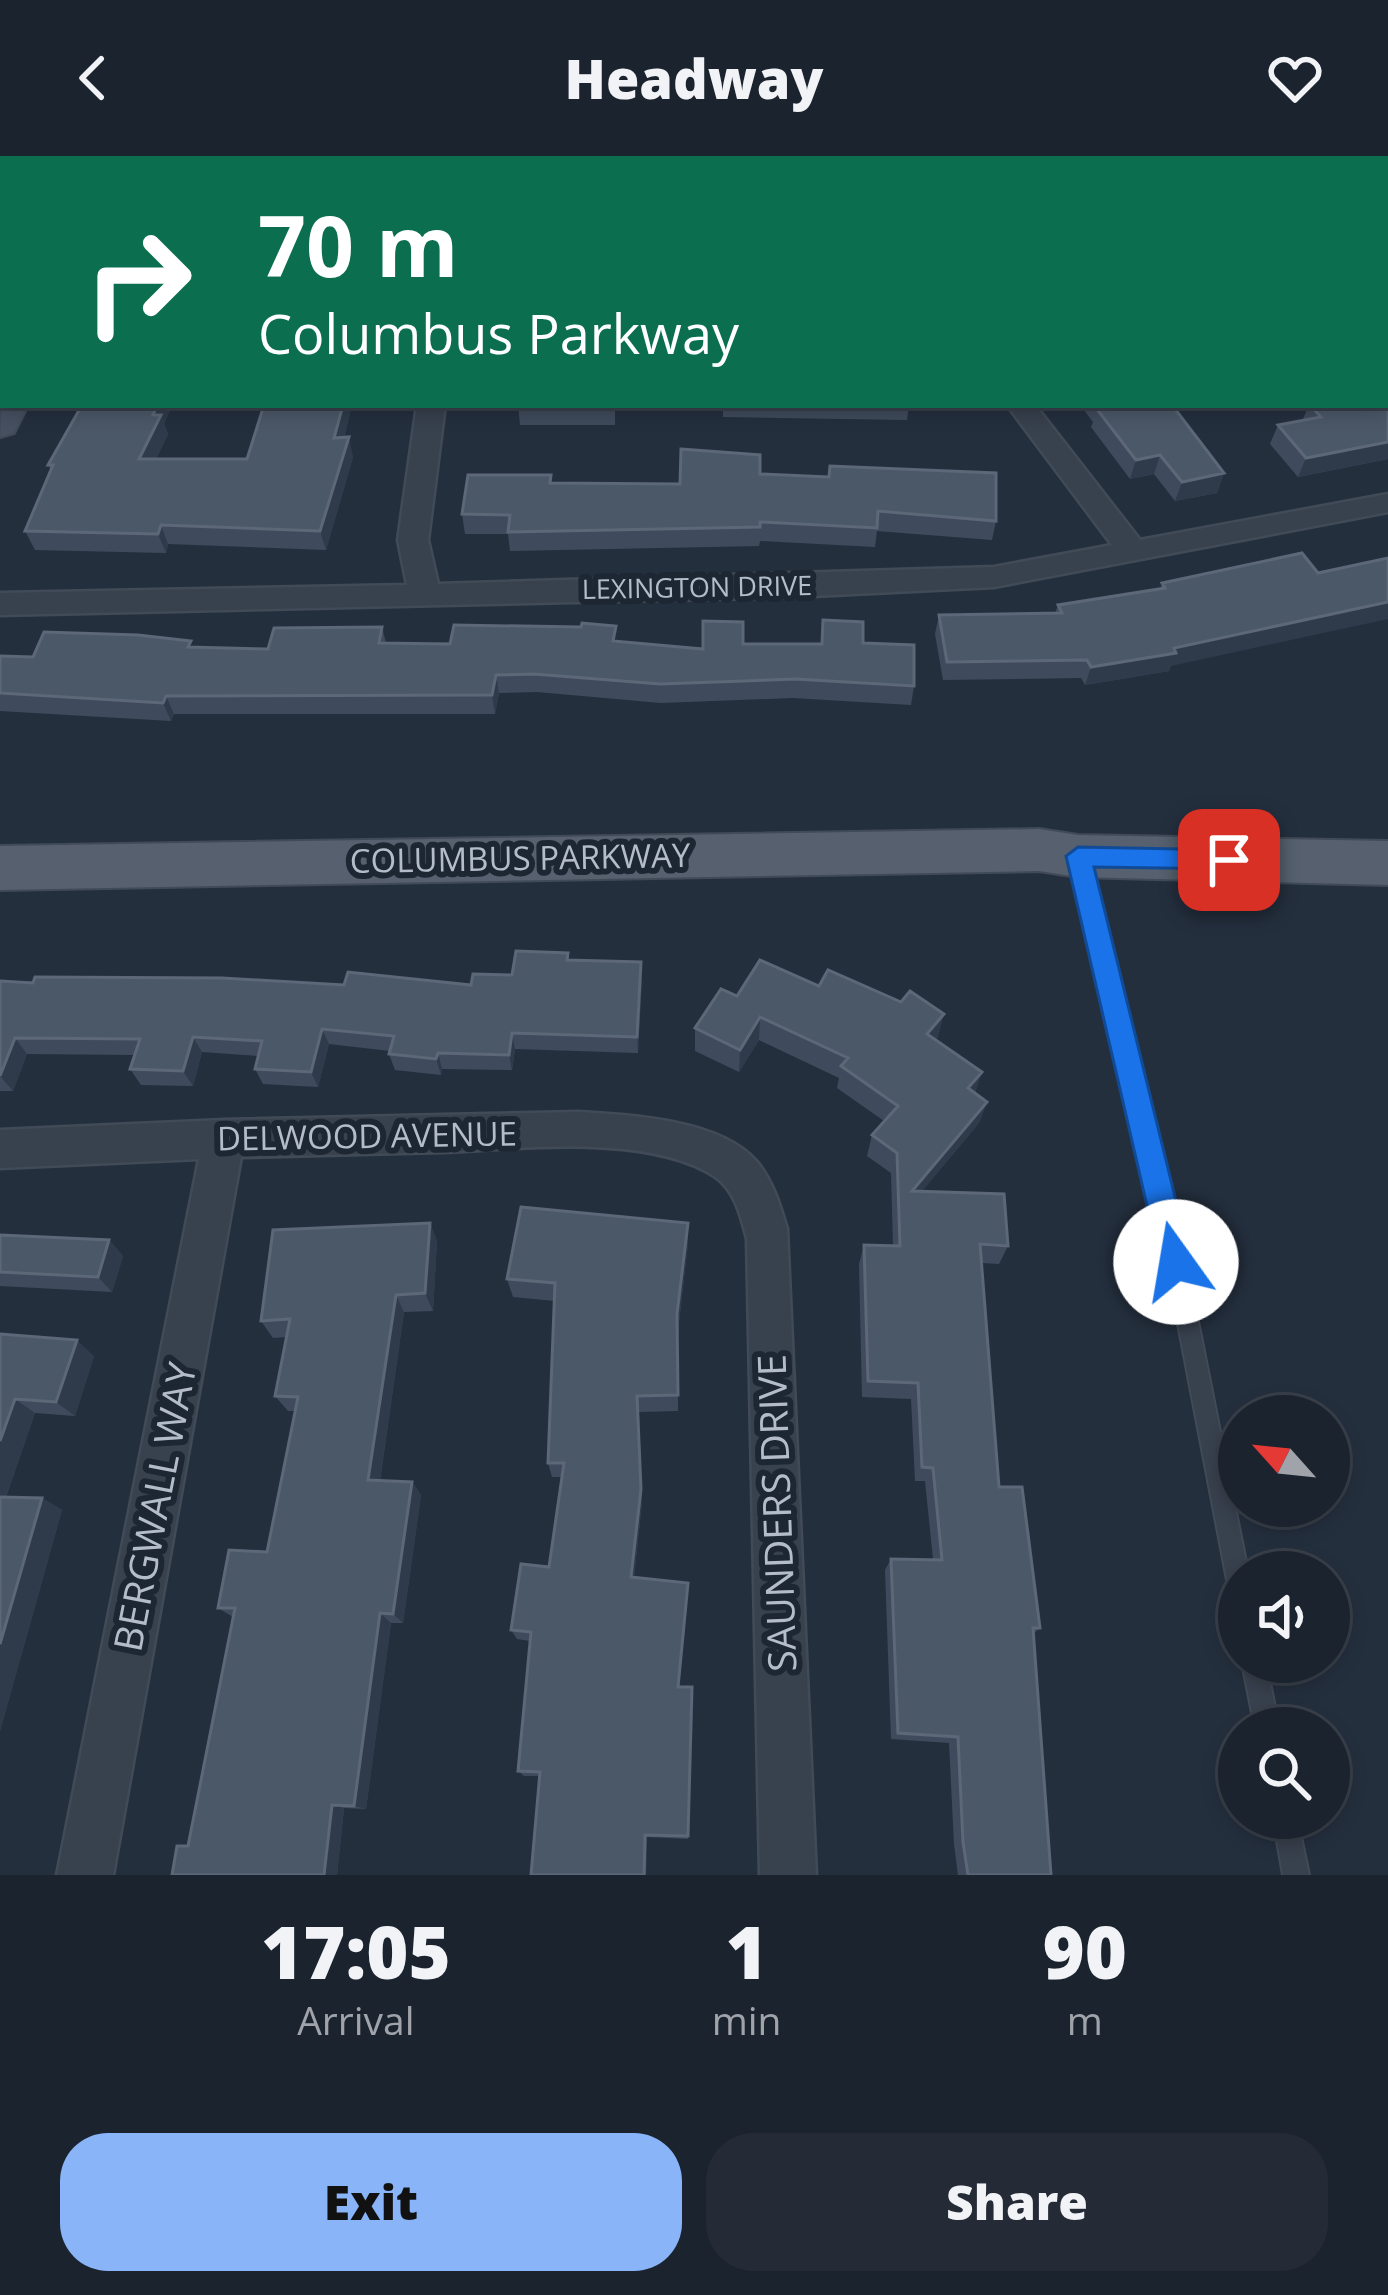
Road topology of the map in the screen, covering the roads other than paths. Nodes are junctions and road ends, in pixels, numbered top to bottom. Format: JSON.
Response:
{"nodes":[{"id":1,"x":431,"y":408,"type":"edge"},
{"id":2,"x":1023,"y":408,"type":"edge"},
{"id":3,"x":1388,"y":503,"type":"edge"},
{"id":4,"x":1134,"y":553,"type":"junction"},
{"id":5,"x":424,"y":592,"type":"junction"},
{"id":6,"x":0,"y":604,"type":"edge"},
{"id":7,"x":1388,"y":821,"type":"edge"},
{"id":8,"x":1059,"y":853,"type":"junction"},
{"id":9,"x":1388,"y":862,"type":"edge"},
{"id":10,"x":0,"y":868,"type":"edge"},
{"id":11,"x":224,"y":1138,"type":"junction"},
{"id":12,"x":0,"y":1149,"type":"edge"},
{"id":13,"x":729,"y":1162,"type":"joint"},
{"id":14,"x":1232,"y":1551,"type":"edge"},
{"id":15,"x":1289,"y":1839,"type":"edge"},
{"id":16,"x":85,"y":1875,"type":"edge"},
{"id":17,"x":788,"y":1875,"type":"edge"},
{"id":18,"x":1296,"y":1875,"type":"edge"}],
"edges":[{"from":1,"to":5,"type":"street"},
{"from":2,"to":4,"type":"street"},
{"from":3,"to":4,"type":"street","name":"LEXINGTON DRIVE"},
{"from":4,"to":5,"type":"street","name":"LEXINGTON DRIVE"},
{"from":5,"to":6,"type":"street","name":"LEXINGTON DRIVE"},
{"from":7,"to":8,"type":"main road","name":"COLUMBUS PARKWAY"},
{"from":8,"to":9,"type":"main road","name":"COLUMBUS PARKWAY"},
{"from":8,"to":10,"type":"main road","name":"COLUMBUS PARKWAY"},
{"from":8,"to":14,"type":"lane"},
{"from":11,"to":12,"type":"street","name":"DELWOOD AVENUE"},
{"from":11,"to":13,"type":"street","name":"DELWOOD AVENUE"},
{"from":11,"to":16,"type":"street","name":"BERGWALL WAY"},
{"from":13,"to":17,"type":"street","name":"SAUNDERS DRIVE"},
{"from":15,"to":18,"type":"lane"}]}
